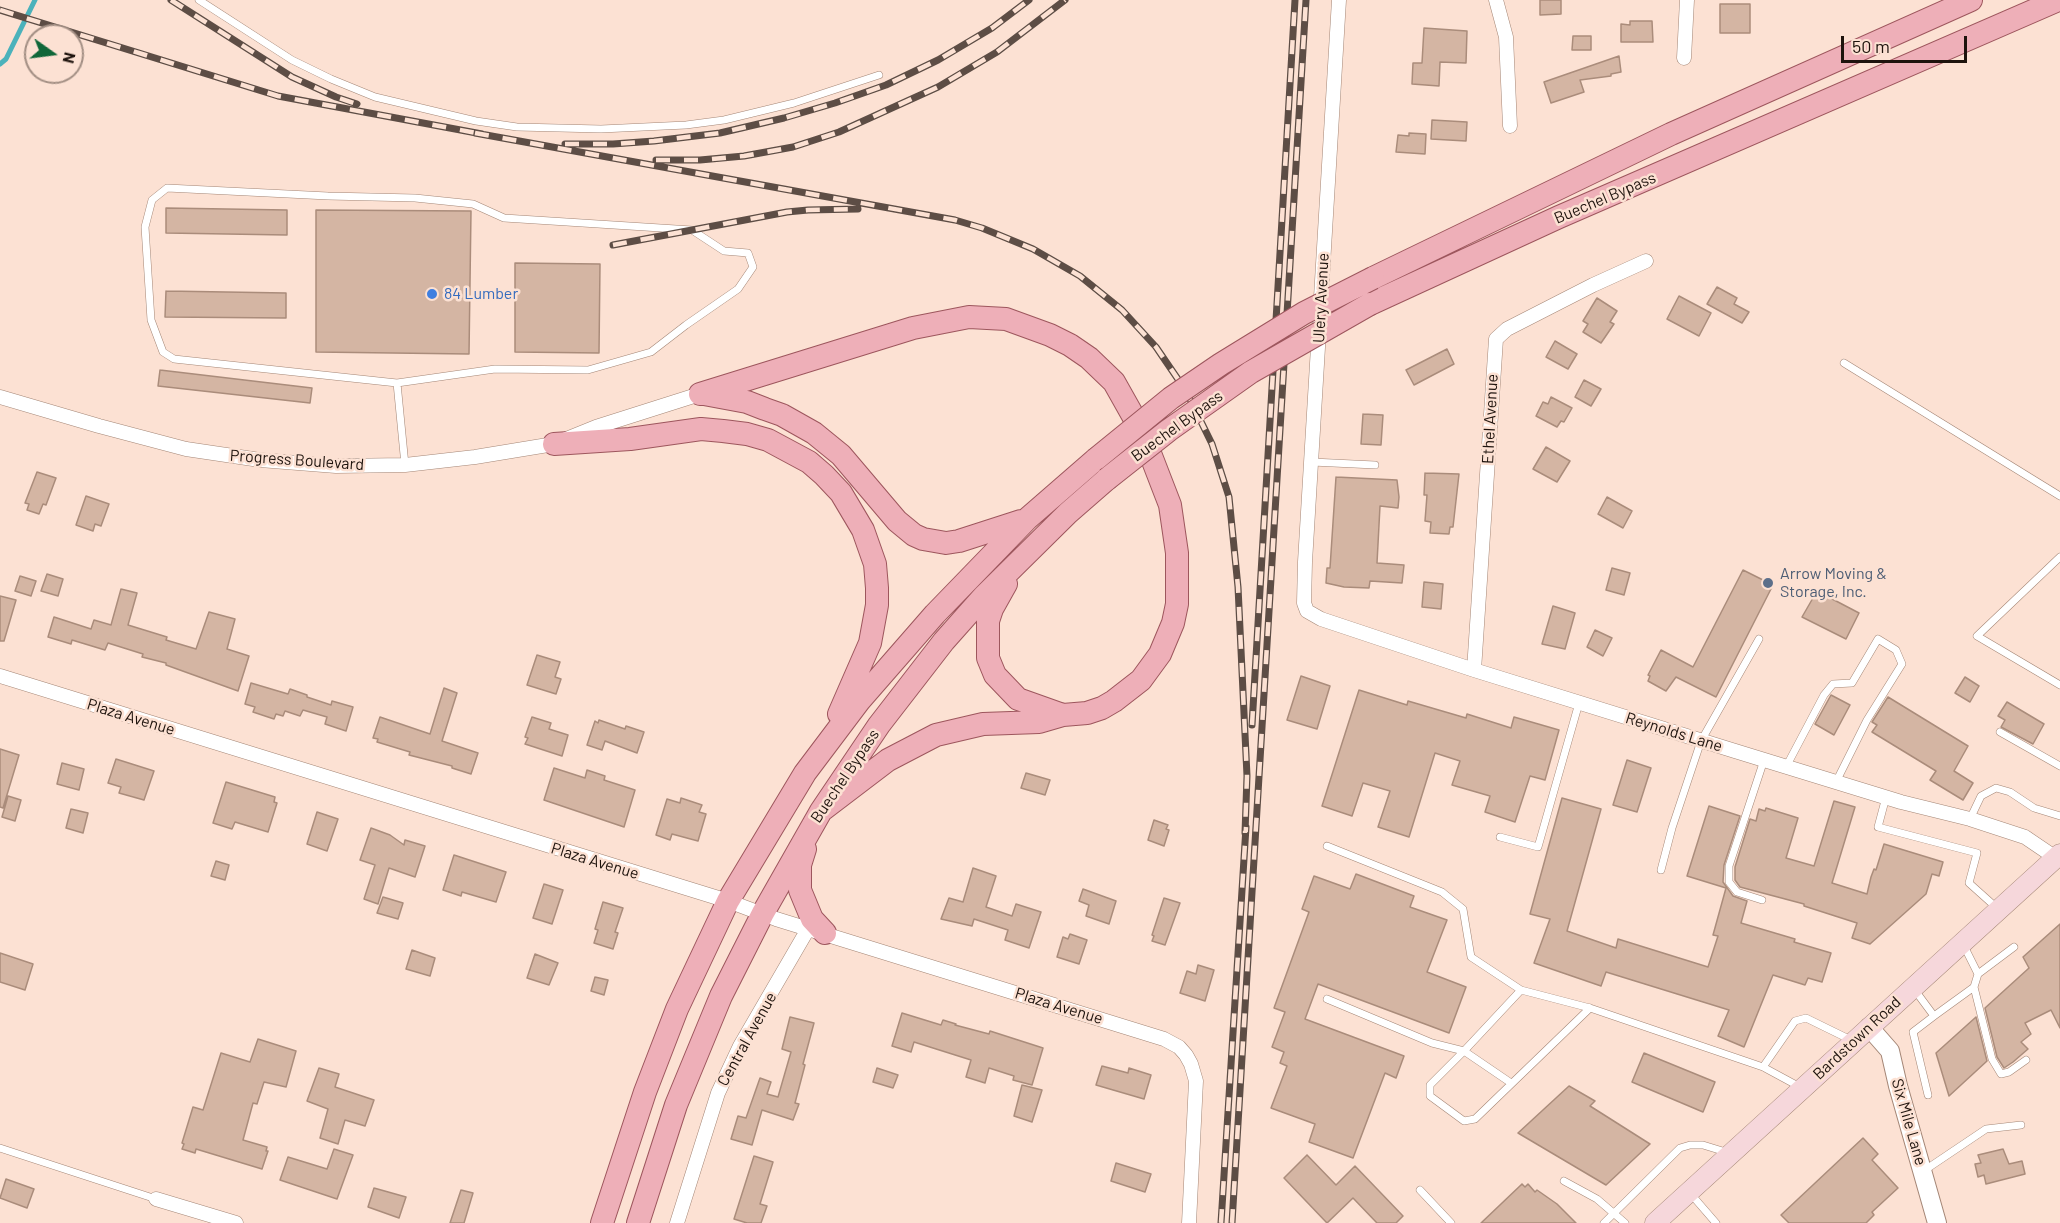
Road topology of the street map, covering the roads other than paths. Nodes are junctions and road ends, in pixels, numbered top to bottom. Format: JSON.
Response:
{"nodes":[{"id":1,"x":199,"y":0,"type":"edge"},
{"id":2,"x":1339,"y":0,"type":"edge"},
{"id":3,"x":1497,"y":0,"type":"edge"},
{"id":4,"x":1687,"y":0,"type":"edge"},
{"id":5,"x":1971,"y":0,"type":"edge"},
{"id":6,"x":2058,"y":0,"type":"edge"},
{"id":7,"x":1684,"y":58,"type":"dead end"},
{"id":8,"x":879,"y":75,"type":"dead end"},
{"id":9,"x":1510,"y":126,"type":"dead end"},
{"id":10,"x":1646,"y":261,"type":"dead end"},
{"id":11,"x":1844,"y":363,"type":"dead end"},
{"id":12,"x":397,"y":383,"type":"junction"},
{"id":13,"x":700,"y":394,"type":"junction"},
{"id":14,"x":0,"y":397,"type":"edge"},
{"id":15,"x":554,"y":444,"type":"junction"},
{"id":16,"x":1312,"y":462,"type":"junction"},
{"id":17,"x":405,"y":465,"type":"junction"},
{"id":18,"x":1375,"y":465,"type":"dead end"},
{"id":19,"x":2060,"y":496,"type":"edge"},
{"id":20,"x":1027,"y":519,"type":"junction"},
{"id":21,"x":1030,"y":550,"type":"junction"},
{"id":22,"x":2060,"y":558,"type":"edge"},
{"id":23,"x":1304,"y":596,"type":"joint"},
{"id":24,"x":1759,"y":639,"type":"dead end"},
{"id":25,"x":1474,"y":670,"type":"junction"},
{"id":26,"x":0,"y":676,"type":"edge"},
{"id":27,"x":2060,"y":685,"type":"edge"},
{"id":28,"x":1579,"y":703,"type":"junction"},
{"id":29,"x":1063,"y":716,"type":"junction"},
{"id":30,"x":2000,"y":732,"type":"dead end"},
{"id":31,"x":1701,"y":741,"type":"junction"},
{"id":32,"x":827,"y":742,"type":"junction"},
{"id":33,"x":1764,"y":760,"type":"junction"},
{"id":34,"x":2060,"y":766,"type":"edge"},
{"id":35,"x":1786,"y":767,"type":"junction"},
{"id":36,"x":1836,"y":782,"type":"junction"},
{"id":37,"x":1886,"y":797,"type":"junction"},
{"id":38,"x":2060,"y":816,"type":"edge"},
{"id":39,"x":1970,"y":819,"type":"junction"},
{"id":40,"x":816,"y":820,"type":"junction"},
{"id":41,"x":1500,"y":837,"type":"dead end"},
{"id":42,"x":1327,"y":846,"type":"dead end"},
{"id":43,"x":2059,"y":857,"type":"edge"},
{"id":44,"x":1661,"y":870,"type":"dead end"},
{"id":45,"x":1762,"y":900,"type":"dead end"},
{"id":46,"x":728,"y":901,"type":"junction"},
{"id":47,"x":1998,"y":909,"type":"junction"},
{"id":48,"x":763,"y":913,"type":"junction"},
{"id":49,"x":817,"y":931,"type":"junction"},
{"id":50,"x":1962,"y":942,"type":"junction"},
{"id":51,"x":2014,"y":947,"type":"dead end"},
{"id":52,"x":1977,"y":974,"type":"junction"},
{"id":53,"x":1913,"y":987,"type":"junction"},
{"id":54,"x":1974,"y":987,"type":"junction"},
{"id":55,"x":1521,"y":990,"type":"junction"},
{"id":56,"x":1327,"y":999,"type":"dead end"},
{"id":57,"x":1590,"y":1008,"type":"junction"},
{"id":58,"x":1934,"y":1016,"type":"junction"},
{"id":59,"x":1869,"y":1027,"type":"junction"},
{"id":60,"x":1853,"y":1041,"type":"junction"},
{"id":61,"x":1464,"y":1051,"type":"junction"},
{"id":62,"x":2026,"y":1060,"type":"dead end"},
{"id":63,"x":1763,"y":1066,"type":"junction"},
{"id":64,"x":1511,"y":1083,"type":"junction"},
{"id":65,"x":1803,"y":1088,"type":"junction"},
{"id":66,"x":1928,"y":1095,"type":"dead end"},
{"id":67,"x":2021,"y":1125,"type":"dead end"},
{"id":68,"x":0,"y":1148,"type":"edge"},
{"id":69,"x":1731,"y":1154,"type":"junction"},
{"id":70,"x":1923,"y":1171,"type":"junction"},
{"id":71,"x":1564,"y":1181,"type":"dead end"},
{"id":72,"x":1420,"y":1190,"type":"dead end"},
{"id":73,"x":1689,"y":1192,"type":"junction"},
{"id":74,"x":156,"y":1199,"type":"joint"},
{"id":75,"x":1614,"y":1213,"type":"junction"},
{"id":76,"x":236,"y":1223,"type":"edge"},
{"id":77,"x":602,"y":1223,"type":"edge"},
{"id":78,"x":638,"y":1223,"type":"edge"},
{"id":79,"x":677,"y":1223,"type":"edge"},
{"id":80,"x":1189,"y":1223,"type":"edge"},
{"id":81,"x":1451,"y":1223,"type":"edge"},
{"id":82,"x":1604,"y":1223,"type":"edge"},
{"id":83,"x":1625,"y":1223,"type":"edge"},
{"id":84,"x":1656,"y":1223,"type":"edge"},
{"id":85,"x":1716,"y":1223,"type":"edge"},
{"id":86,"x":1937,"y":1223,"type":"edge"}],
"edges":[{"from":1,"to":8,"type":"lane"},
{"from":2,"to":16,"type":"street","name":"Ulery Avenue"},
{"from":3,"to":9,"type":"street"},
{"from":4,"to":7,"type":"street"},
{"from":5,"to":20,"type":"main road","name":"Buechel Bypass","bridge":true},
{"from":6,"to":21,"type":"main road","name":"Buechel Bypass","bridge":true},
{"from":10,"to":25,"type":"street","name":"Ethel Avenue"},
{"from":11,"to":19,"type":"lane"},
{"from":12,"to":12,"type":"lane"},
{"from":12,"to":17,"type":"lane"},
{"from":13,"to":15,"type":"street","name":"Progress Boulevard"},
{"from":13,"to":20,"type":"main road"},
{"from":13,"to":29,"type":"main road"},
{"from":14,"to":17,"type":"street","name":"Progress Boulevard"},
{"from":15,"to":17,"type":"street","name":"Progress Boulevard"},
{"from":15,"to":32,"type":"main road"},
{"from":16,"to":18,"type":"lane"},
{"from":16,"to":23,"type":"street","name":"Ulery Avenue"},
{"from":20,"to":32,"type":"main road","name":"Buechel Bypass"},
{"from":21,"to":29,"type":"main road"},
{"from":21,"to":40,"type":"main road","name":"Buechel Bypass"},
{"from":22,"to":27,"type":"lane"},
{"from":23,"to":25,"type":"street","name":"Reynolds Lane"},
{"from":24,"to":31,"type":"lane"},
{"from":25,"to":28,"type":"street","name":"Reynolds Lane"},
{"from":26,"to":46,"type":"street","name":"Plaza Avenue"},
{"from":28,"to":31,"type":"street","name":"Reynolds Lane"},
{"from":28,"to":41,"type":"lane"},
{"from":29,"to":40,"type":"main road"},
{"from":30,"to":34,"type":"lane"},
{"from":31,"to":33,"type":"street","name":"Reynolds Lane"},
{"from":31,"to":44,"type":"lane"},
{"from":32,"to":46,"type":"main road","name":"Buechel Bypass"},
{"from":33,"to":35,"type":"street","name":"Reynolds Lane"},
{"from":33,"to":45,"type":"lane"},
{"from":35,"to":36,"type":"street","name":"Reynolds Lane"},
{"from":35,"to":36,"type":"lane"},
{"from":36,"to":37,"type":"street","name":"Reynolds Lane"},
{"from":37,"to":39,"type":"street","name":"Reynolds Lane"},
{"from":37,"to":47,"type":"lane"},
{"from":38,"to":39,"type":"lane"},
{"from":39,"to":43,"type":"street","name":"Reynolds Lane"},
{"from":40,"to":48,"type":"main road","name":"Buechel Bypass"},
{"from":40,"to":49,"type":"main road"},
{"from":42,"to":55,"type":"lane"},
{"from":43,"to":47,"type":"main road","name":"Bardstown Road"},
{"from":46,"to":48,"type":"street","name":"Plaza Avenue"},
{"from":46,"to":77,"type":"main road","name":"Buechel Bypass"},
{"from":47,"to":50,"type":"main road","name":"Bardstown Road"},
{"from":48,"to":49,"type":"street","name":"Plaza Avenue"},
{"from":48,"to":78,"type":"main road","name":"Buechel Bypass"},
{"from":49,"to":79,"type":"street","name":"Central Avenue"},
{"from":49,"to":80,"type":"street","name":"Plaza Avenue"},
{"from":50,"to":52,"type":"lane"},
{"from":50,"to":53,"type":"main road","name":"Bardstown Road"},
{"from":51,"to":52,"type":"lane"},
{"from":52,"to":54,"type":"lane"},
{"from":53,"to":58,"type":"lane"},
{"from":53,"to":59,"type":"main road","name":"Bardstown Road"},
{"from":54,"to":58,"type":"lane"},
{"from":54,"to":62,"type":"lane"},
{"from":55,"to":57,"type":"lane"},
{"from":55,"to":61,"type":"lane"},
{"from":56,"to":61,"type":"lane"},
{"from":57,"to":63,"type":"lane"},
{"from":57,"to":64,"type":"lane"},
{"from":58,"to":66,"type":"lane"},
{"from":59,"to":60,"type":"main road","name":"Bardstown Road"},
{"from":59,"to":70,"type":"street","name":"Six Mile Lane"},
{"from":60,"to":63,"type":"lane"},
{"from":60,"to":65,"type":"main road","name":"Bardstown Road"},
{"from":61,"to":64,"type":"lane"},
{"from":61,"to":64,"type":"lane"},
{"from":63,"to":65,"type":"lane"},
{"from":65,"to":69,"type":"main road","name":"Bardstown Road"},
{"from":67,"to":70,"type":"lane"},
{"from":68,"to":74,"type":"lane"},
{"from":69,"to":73,"type":"main road","name":"Bardstown Road"},
{"from":69,"to":75,"type":"lane"},
{"from":70,"to":86,"type":"street","name":"Six Mile Lane"},
{"from":71,"to":75,"type":"lane"},
{"from":72,"to":81,"type":"lane"},
{"from":73,"to":84,"type":"main road","name":"Bardstown Road"},
{"from":73,"to":85,"type":"lane"},
{"from":74,"to":76,"type":"street"},
{"from":75,"to":82,"type":"lane"},
{"from":75,"to":83,"type":"lane"}]}
